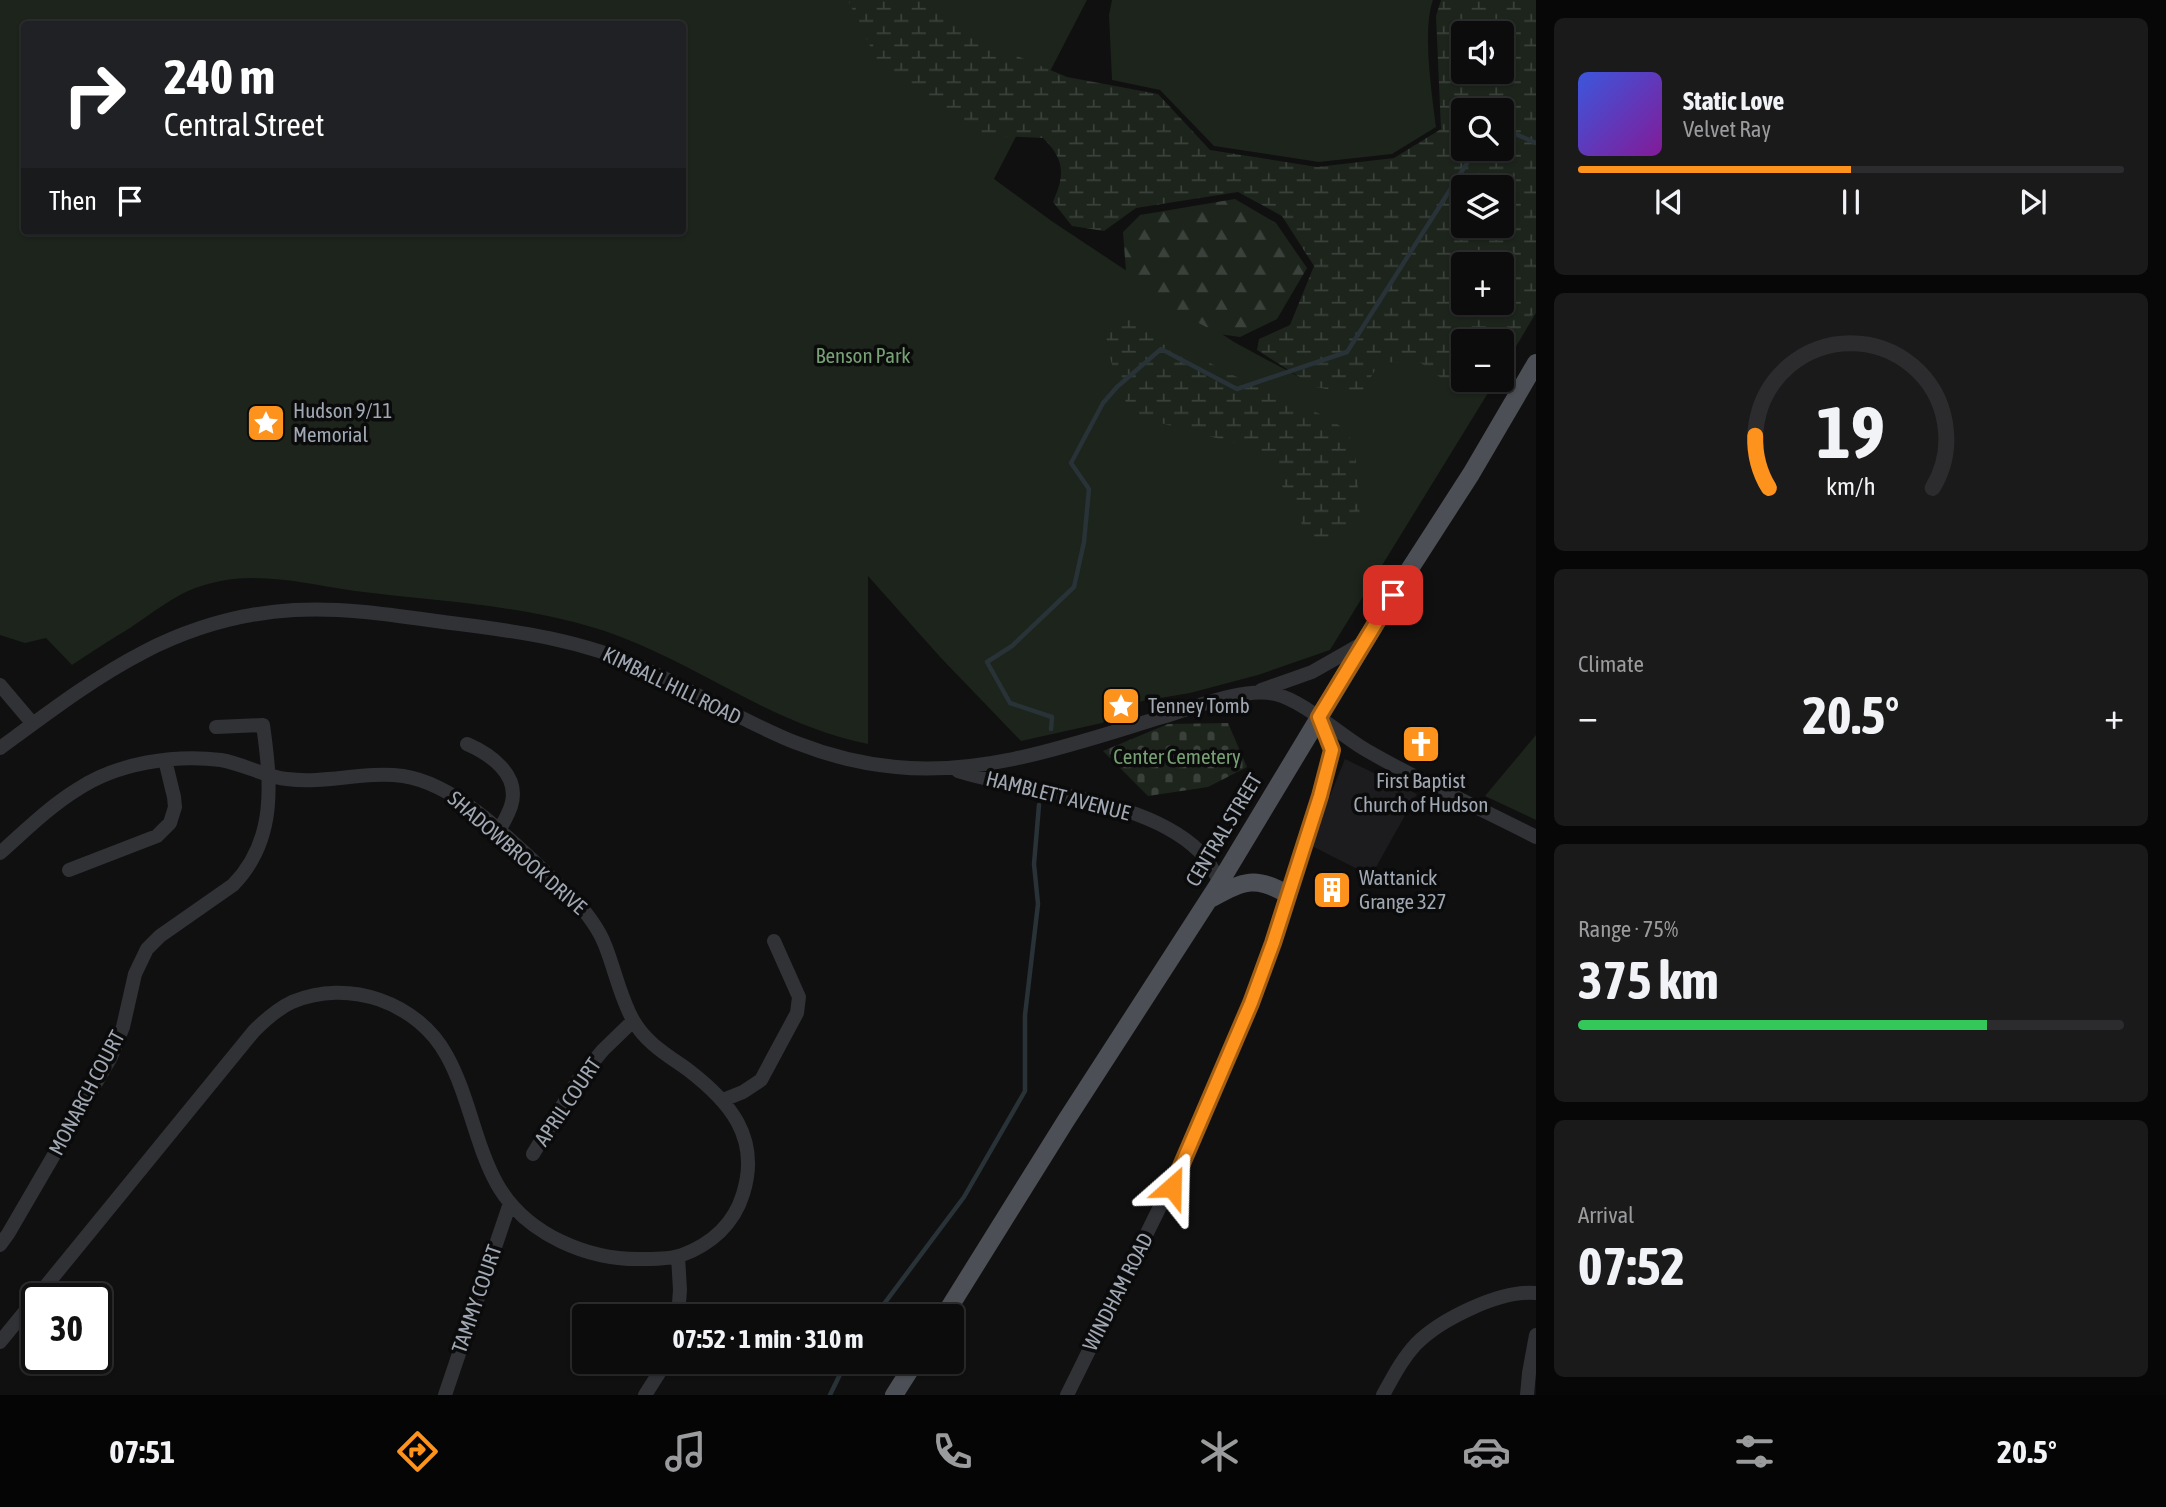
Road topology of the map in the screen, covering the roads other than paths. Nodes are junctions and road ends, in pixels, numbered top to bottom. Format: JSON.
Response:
{"nodes":[{"id":1,"x":1536,"y":363,"type":"edge"},
{"id":2,"x":1364,"y":642,"type":"junction"},
{"id":3,"x":0,"y":685,"type":"edge"},
{"id":4,"x":1252,"y":694,"type":"junction"},
{"id":5,"x":1319,"y":717,"type":"junction"},
{"id":6,"x":33,"y":724,"type":"junction"},
{"id":7,"x":216,"y":727,"type":"dead end"},
{"id":8,"x":467,"y":744,"type":"dead end"},
{"id":9,"x":0,"y":748,"type":"edge"},
{"id":10,"x":165,"y":760,"type":"junction"},
{"id":11,"x":953,"y":769,"type":"junction"},
{"id":12,"x":270,"y":774,"type":"junction"},
{"id":13,"x":499,"y":831,"type":"junction"},
{"id":14,"x":1536,"y":837,"type":"edge"},
{"id":15,"x":0,"y":853,"type":"edge"},
{"id":16,"x":69,"y":870,"type":"dead end"},
{"id":17,"x":1220,"y":882,"type":"junction"},
{"id":18,"x":1288,"y":895,"type":"junction"},
{"id":19,"x":1209,"y":899,"type":"junction"},
{"id":20,"x":774,"y":941,"type":"dead end"},
{"id":21,"x":633,"y":1021,"type":"junction"},
{"id":22,"x":723,"y":1100,"type":"junction"},
{"id":23,"x":533,"y":1154,"type":"dead end"},
{"id":24,"x":510,"y":1203,"type":"junction"},
{"id":25,"x":0,"y":1245,"type":"edge"},
{"id":26,"x":678,"y":1256,"type":"junction"},
{"id":27,"x":1536,"y":1293,"type":"edge"},
{"id":28,"x":679,"y":1304,"type":"edge"},
{"id":29,"x":952,"y":1304,"type":"edge"},
{"id":30,"x":1536,"y":1335,"type":"edge"},
{"id":31,"x":0,"y":1342,"type":"edge"},
{"id":32,"x":660,"y":1374,"type":"edge"},
{"id":33,"x":907,"y":1374,"type":"edge"},
{"id":34,"x":444,"y":1395,"type":"edge"},
{"id":35,"x":645,"y":1395,"type":"edge"},
{"id":36,"x":894,"y":1395,"type":"edge"},
{"id":37,"x":1067,"y":1395,"type":"edge"},
{"id":38,"x":1383,"y":1395,"type":"edge"},
{"id":39,"x":1527,"y":1395,"type":"edge"}],
"edges":[{"from":1,"to":2,"type":"main road","name":"CENTRAL STREET"},
{"from":2,"to":4,"type":"street"},
{"from":2,"to":5,"type":"main road","name":"CENTRAL STREET"},
{"from":3,"to":6,"type":"street"},
{"from":4,"to":5,"type":"street","name":"KIMBALL HILL ROAD"},
{"from":4,"to":11,"type":"street","name":"KIMBALL HILL ROAD"},
{"from":5,"to":14,"type":"street","name":"KIMBALL HILL ROAD"},
{"from":5,"to":17,"type":"main road","name":"CENTRAL STREET"},
{"from":5,"to":18,"type":"street","name":"WINDHAM ROAD"},
{"from":6,"to":9,"type":"street","name":"KIMBALL HILL ROAD"},
{"from":6,"to":11,"type":"street","name":"KIMBALL HILL ROAD"},
{"from":7,"to":12,"type":"street","name":"MONARCH COURT"},
{"from":8,"to":13,"type":"street"},
{"from":10,"to":12,"type":"street","name":"SHADOWBROOK DRIVE"},
{"from":10,"to":15,"type":"street","name":"SHADOWBROOK DRIVE"},
{"from":10,"to":16,"type":"street"},
{"from":11,"to":17,"type":"street","name":"HAMBLETT AVENUE"},
{"from":12,"to":13,"type":"street","name":"SHADOWBROOK DRIVE"},
{"from":12,"to":25,"type":"street","name":"MONARCH COURT"},
{"from":13,"to":21,"type":"street","name":"SHADOWBROOK DRIVE"},
{"from":17,"to":19,"type":"main road","name":"CENTRAL STREET"},
{"from":18,"to":19,"type":"main road"},
{"from":18,"to":37,"type":"street","name":"WINDHAM ROAD"},
{"from":19,"to":29,"type":"main road","name":"CENTRAL STREET"},
{"from":20,"to":22,"type":"street"},
{"from":21,"to":22,"type":"street","name":"SHADOWBROOK DRIVE"},
{"from":21,"to":23,"type":"street","name":"APRIL COURT"},
{"from":22,"to":26,"type":"street","name":"SHADOWBROOK DRIVE"},
{"from":24,"to":26,"type":"street","name":"SHADOWBROOK DRIVE"},
{"from":24,"to":31,"type":"street","name":"SHADOWBROOK DRIVE"},
{"from":24,"to":34,"type":"street","name":"TAMMY COURT"},
{"from":26,"to":28,"type":"street"},
{"from":27,"to":38,"type":"street"},
{"from":30,"to":39,"type":"street"},
{"from":32,"to":35,"type":"street"},
{"from":33,"to":36,"type":"main road"}]}
